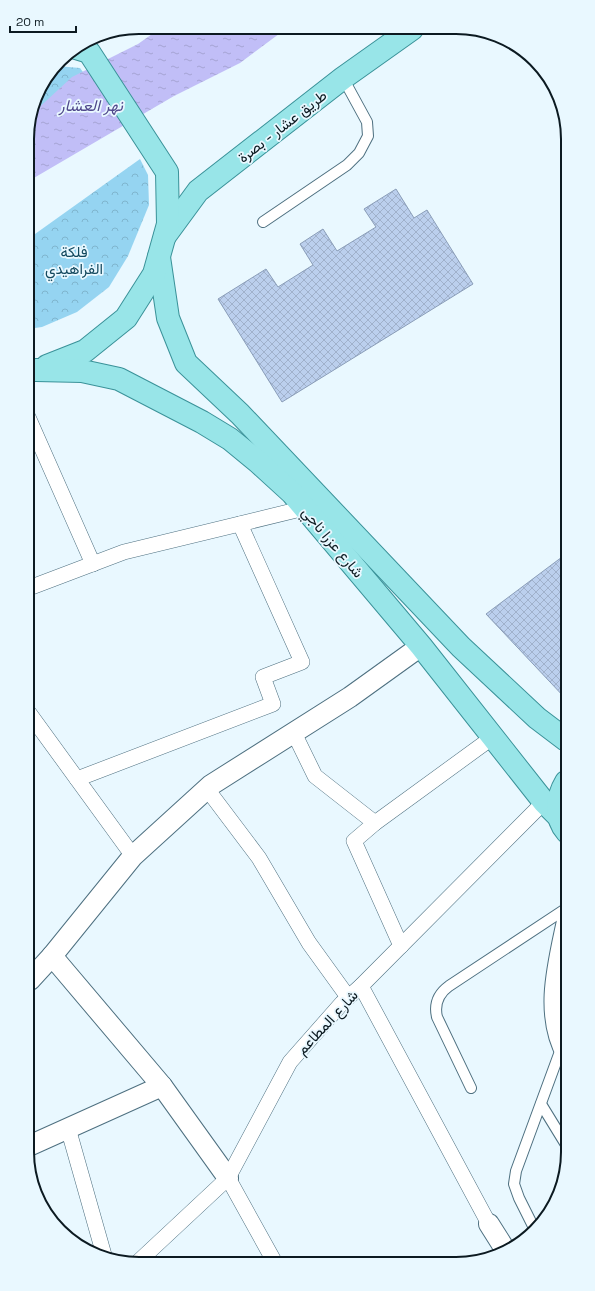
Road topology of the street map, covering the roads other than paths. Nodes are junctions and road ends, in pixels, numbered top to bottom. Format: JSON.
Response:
{"nodes":[{"id":1,"x":405,"y":34,"type":"edge"},
{"id":2,"x":83,"y":51,"type":"edge"},
{"id":3,"x":343,"y":78,"type":"junction"},
{"id":4,"x":263,"y":222,"type":"dead end"},
{"id":5,"x":165,"y":237,"type":"junction"},
{"id":6,"x":159,"y":257,"type":"junction"},
{"id":7,"x":34,"y":369,"type":"edge"},
{"id":8,"x":34,"y":370,"type":"edge"},
{"id":9,"x":34,"y":431,"type":"edge"},
{"id":10,"x":304,"y":508,"type":"junction"},
{"id":11,"x":240,"y":524,"type":"junction"},
{"id":12,"x":93,"y":564,"type":"junction"},
{"id":13,"x":34,"y":586,"type":"edge"},
{"id":14,"x":421,"y":646,"type":"junction"},
{"id":15,"x":34,"y":720,"type":"edge"},
{"id":16,"x":294,"y":733,"type":"junction"},
{"id":17,"x":561,"y":736,"type":"edge"},
{"id":18,"x":493,"y":737,"type":"junction"},
{"id":19,"x":77,"y":779,"type":"junction"},
{"id":20,"x":207,"y":789,"type":"junction"},
{"id":21,"x":561,"y":791,"type":"edge"},
{"id":22,"x":544,"y":802,"type":"junction"},
{"id":23,"x":561,"y":816,"type":"edge"},
{"id":24,"x":561,"y":822,"type":"edge"},
{"id":25,"x":375,"y":823,"type":"junction"},
{"id":26,"x":133,"y":856,"type":"junction"},
{"id":27,"x":561,"y":912,"type":"edge"},
{"id":28,"x":401,"y":946,"type":"junction"},
{"id":29,"x":561,"y":946,"type":"edge"},
{"id":30,"x":52,"y":956,"type":"junction"},
{"id":31,"x":34,"y":976,"type":"edge"},
{"id":32,"x":361,"y":986,"type":"junction"},
{"id":33,"x":348,"y":997,"type":"junction"},
{"id":34,"x":561,"y":1038,"type":"edge"},
{"id":35,"x":561,"y":1059,"type":"edge"},
{"id":36,"x":162,"y":1086,"type":"junction"},
{"id":37,"x":471,"y":1088,"type":"dead end"},
{"id":38,"x":540,"y":1104,"type":"junction"},
{"id":39,"x":68,"y":1128,"type":"junction"},
{"id":40,"x":561,"y":1137,"type":"edge"},
{"id":41,"x":34,"y":1143,"type":"edge"},
{"id":42,"x":228,"y":1178,"type":"junction"},
{"id":43,"x":489,"y":1224,"type":"joint"},
{"id":44,"x":532,"y":1224,"type":"edge"},
{"id":45,"x":503,"y":1246,"type":"edge"},
{"id":46,"x":102,"y":1250,"type":"edge"},
{"id":47,"x":143,"y":1257,"type":"edge"},
{"id":48,"x":272,"y":1257,"type":"edge"}],
"edges":[{"from":1,"to":3,"type":"main road","name":"طريق عشار - بصرة"},
{"from":2,"to":5,"type":"main road"},
{"from":3,"to":4,"type":"lane"},
{"from":3,"to":5,"type":"main road","name":"طريق عشار - بصرة"},
{"from":5,"to":6,"type":"main road"},
{"from":6,"to":7,"type":"main road"},
{"from":6,"to":17,"type":"main road","name":"شارع عزرا ناجي"},
{"from":8,"to":10,"type":"main road","name":"شارع عزرا ناجي"},
{"from":9,"to":12,"type":"street"},
{"from":10,"to":11,"type":"street"},
{"from":10,"to":14,"type":"main road","name":"شارع عزرا ناجي"},
{"from":11,"to":12,"type":"street"},
{"from":11,"to":19,"type":"street"},
{"from":12,"to":13,"type":"street"},
{"from":14,"to":16,"type":"street"},
{"from":14,"to":18,"type":"main road","name":"شارع عزرا ناجي"},
{"from":15,"to":19,"type":"street"},
{"from":16,"to":20,"type":"street"},
{"from":16,"to":25,"type":"street"},
{"from":18,"to":22,"type":"main road","name":"شارع عزرا ناجي"},
{"from":18,"to":25,"type":"street"},
{"from":19,"to":26,"type":"street"},
{"from":20,"to":26,"type":"street"},
{"from":20,"to":33,"type":"street"},
{"from":21,"to":23,"type":"main road"},
{"from":22,"to":24,"type":"main road","name":"شارع عزرا ناجي"},
{"from":22,"to":28,"type":"street","name":"شارع المطاعم"},
{"from":25,"to":28,"type":"street"},
{"from":26,"to":30,"type":"street"},
{"from":27,"to":37,"type":"lane"},
{"from":28,"to":32,"type":"street","name":"شارع المطاعم"},
{"from":29,"to":34,"type":"street"},
{"from":30,"to":31,"type":"street"},
{"from":30,"to":36,"type":"street"},
{"from":32,"to":33,"type":"street","name":"شارع المطاعم"},
{"from":32,"to":43,"type":"street"},
{"from":33,"to":42,"type":"street","name":"شارع المطاعم"},
{"from":35,"to":38,"type":"lane"},
{"from":36,"to":39,"type":"street"},
{"from":36,"to":42,"type":"street"},
{"from":38,"to":40,"type":"lane"},
{"from":38,"to":44,"type":"lane"},
{"from":39,"to":41,"type":"street"},
{"from":39,"to":46,"type":"street"},
{"from":42,"to":47,"type":"street","name":"شارع المطاعم"},
{"from":42,"to":48,"type":"street"},
{"from":43,"to":45,"type":"street"}]}
